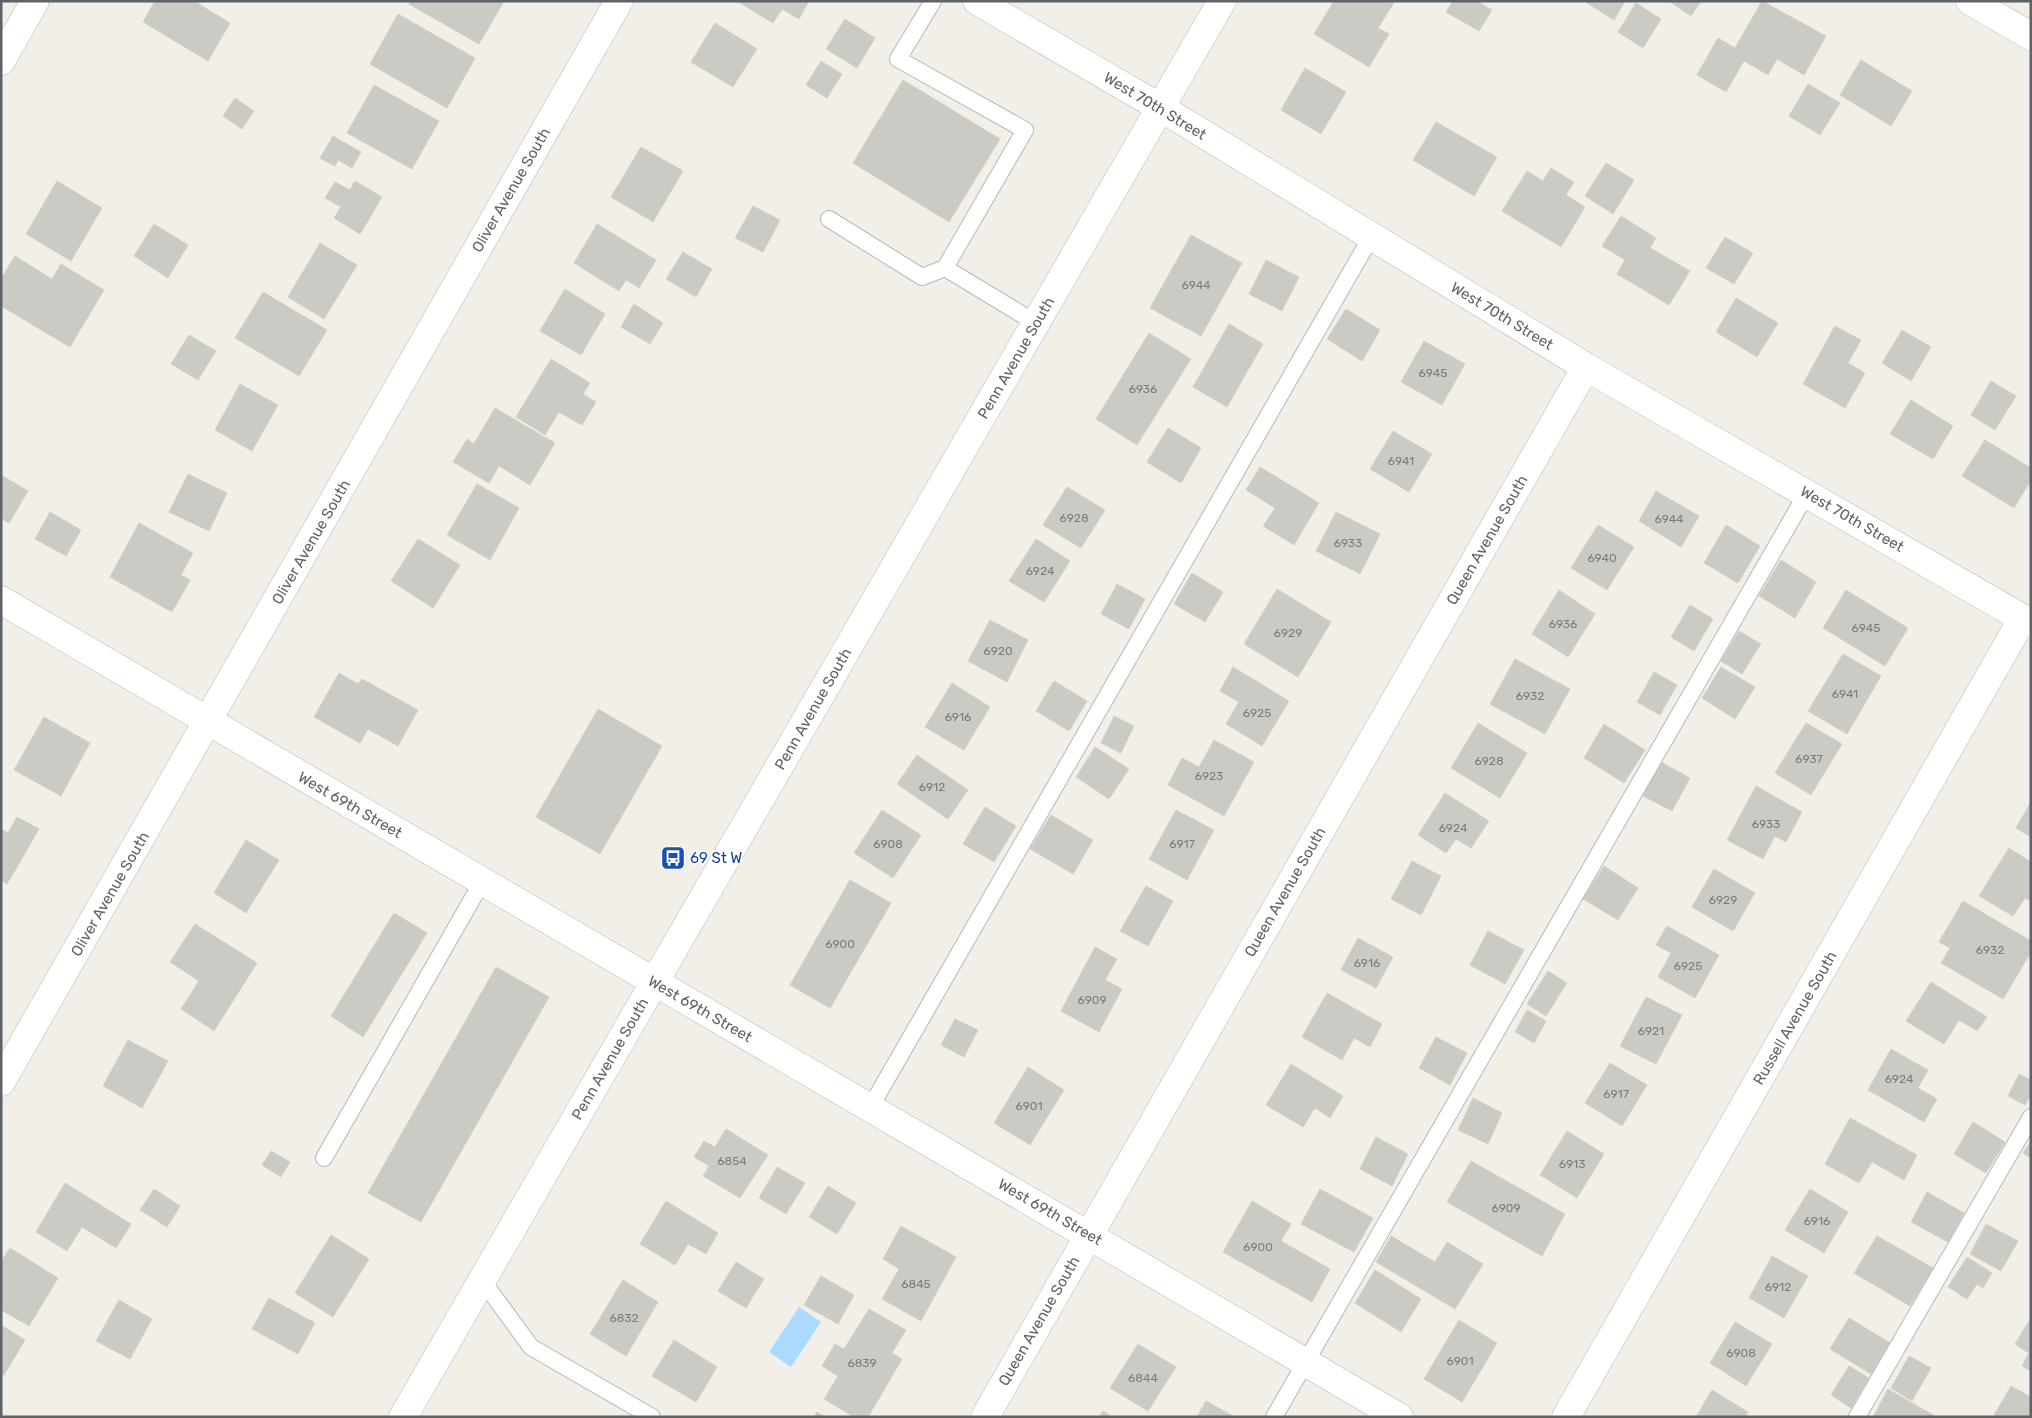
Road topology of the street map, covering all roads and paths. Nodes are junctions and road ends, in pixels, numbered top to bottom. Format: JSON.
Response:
{"nodes":[{"id":1,"x":35,"y":1,"type":"edge"},
{"id":2,"x":619,"y":1,"type":"edge"},
{"id":3,"x":933,"y":1,"type":"edge"},
{"id":4,"x":977,"y":1,"type":"edge"},
{"id":5,"x":1222,"y":1,"type":"edge"},
{"id":6,"x":1970,"y":1,"type":"edge"},
{"id":7,"x":2031,"y":36,"type":"edge"},
{"id":8,"x":1,"y":61,"type":"edge"},
{"id":9,"x":1160,"y":108,"type":"junction"},
{"id":10,"x":829,"y":219,"type":"dead end"},
{"id":11,"x":1371,"y":237,"type":"junction"},
{"id":12,"x":945,"y":268,"type":"junction"},
{"id":13,"x":1036,"y":323,"type":"junction"},
{"id":14,"x":1586,"y":367,"type":"junction"},
{"id":15,"x":1807,"y":493,"type":"junction"},
{"id":16,"x":1,"y":600,"type":"edge"},
{"id":17,"x":2027,"y":621,"type":"edge"},
{"id":18,"x":208,"y":722,"type":"junction"},
{"id":19,"x":482,"y":882,"type":"junction"},
{"id":20,"x":654,"y":983,"type":"junction"},
{"id":21,"x":1,"y":1082,"type":"edge"},
{"id":22,"x":870,"y":1108,"type":"junction"},
{"id":23,"x":2031,"y":1117,"type":"edge"},
{"id":24,"x":324,"y":1158,"type":"dead end"},
{"id":25,"x":1089,"y":1235,"type":"junction"},
{"id":26,"x":482,"y":1280,"type":"junction"},
{"id":27,"x":1306,"y":1361,"type":"junction"},
{"id":28,"x":403,"y":1417,"type":"edge"},
{"id":29,"x":652,"y":1417,"type":"edge"},
{"id":30,"x":985,"y":1417,"type":"edge"},
{"id":31,"x":1274,"y":1417,"type":"edge"},
{"id":32,"x":1399,"y":1417,"type":"edge"},
{"id":33,"x":1566,"y":1417,"type":"edge"},
{"id":34,"x":1857,"y":1417,"type":"edge"}],
"edges":[{"from":1,"to":8,"type":"street"},
{"from":2,"to":18,"type":"street","name":"Oliver Avenue South"},
{"from":3,"to":12,"type":"lane"},
{"from":4,"to":9,"type":"street","name":"West 70th Street"},
{"from":5,"to":9,"type":"street","name":"Penn Avenue South"},
{"from":6,"to":7,"type":"street"},
{"from":9,"to":11,"type":"street","name":"West 70th Street"},
{"from":9,"to":13,"type":"street","name":"Penn Avenue South"},
{"from":10,"to":12,"type":"lane"},
{"from":11,"to":14,"type":"street","name":"West 70th Street"},
{"from":11,"to":22,"type":"lane"},
{"from":12,"to":13,"type":"lane"},
{"from":13,"to":20,"type":"street","name":"Penn Avenue South"},
{"from":14,"to":15,"type":"street","name":"West 70th Street"},
{"from":14,"to":25,"type":"street","name":"Queen Avenue South"},
{"from":15,"to":17,"type":"street","name":"West 70th Street"},
{"from":15,"to":27,"type":"lane"},
{"from":16,"to":18,"type":"street","name":"West 69th Street"},
{"from":17,"to":33,"type":"street","name":"Russell Avenue South"},
{"from":18,"to":19,"type":"street","name":"West 69th Street"},
{"from":18,"to":21,"type":"street","name":"Oliver Avenue South"},
{"from":19,"to":20,"type":"street","name":"West 69th Street"},
{"from":19,"to":24,"type":"lane"},
{"from":20,"to":22,"type":"street","name":"West 69th Street"},
{"from":20,"to":26,"type":"street","name":"Penn Avenue South"},
{"from":22,"to":25,"type":"street","name":"West 69th Street"},
{"from":23,"to":34,"type":"lane"},
{"from":25,"to":27,"type":"street","name":"West 69th Street"},
{"from":25,"to":30,"type":"street","name":"Queen Avenue South"},
{"from":26,"to":28,"type":"street","name":"Penn Avenue South"},
{"from":26,"to":29,"type":"lane"},
{"from":27,"to":31,"type":"lane"},
{"from":27,"to":32,"type":"street","name":"West 69th Street"}]}
